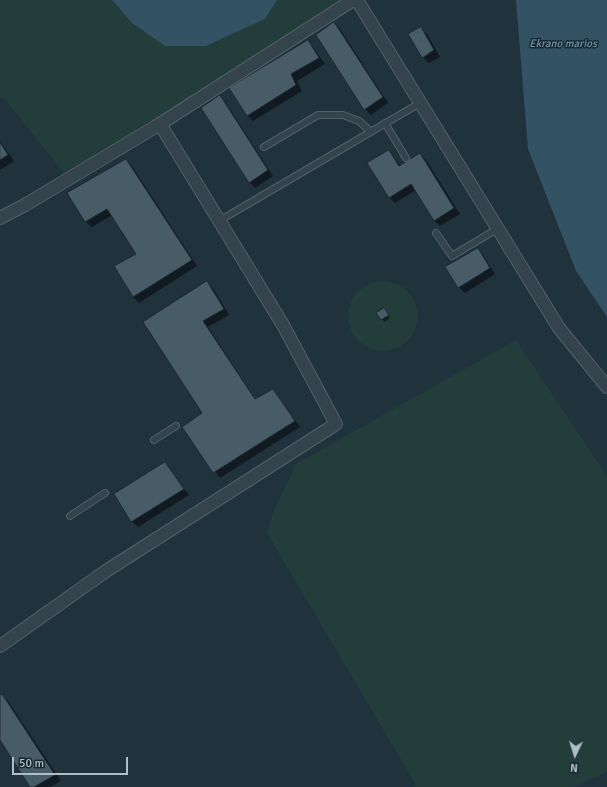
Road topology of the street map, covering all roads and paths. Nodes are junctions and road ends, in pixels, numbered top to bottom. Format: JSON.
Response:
{"nodes":[{"id":1,"x":353,"y":0,"type":"edge"},
{"id":2,"x":357,"y":0,"type":"edge"},
{"id":3,"x":420,"y":103,"type":"junction"},
{"id":4,"x":385,"y":123,"type":"junction"},
{"id":5,"x":160,"y":124,"type":"junction"},
{"id":6,"x":371,"y":132,"type":"junction"},
{"id":7,"x":264,"y":147,"type":"dead end"},
{"id":8,"x":406,"y":158,"type":"dead end"},
{"id":9,"x":0,"y":218,"type":"edge"},
{"id":10,"x":219,"y":221,"type":"junction"},
{"id":11,"x":497,"y":229,"type":"junction"},
{"id":12,"x":436,"y":233,"type":"dead end"},
{"id":13,"x":607,"y":387,"type":"edge"},
{"id":14,"x":176,"y":426,"type":"dead end"},
{"id":15,"x":154,"y":440,"type":"dead end"},
{"id":16,"x":105,"y":493,"type":"dead end"},
{"id":17,"x":70,"y":516,"type":"dead end"},
{"id":18,"x":0,"y":646,"type":"edge"}],
"edges":[{"from":1,"to":5,"type":"street"},
{"from":2,"to":3,"type":"street"},
{"from":3,"to":4,"type":"lane"},
{"from":3,"to":11,"type":"street"},
{"from":4,"to":6,"type":"lane"},
{"from":4,"to":8,"type":"lane"},
{"from":5,"to":9,"type":"street"},
{"from":5,"to":10,"type":"street"},
{"from":6,"to":7,"type":"lane"},
{"from":6,"to":10,"type":"lane"},
{"from":10,"to":18,"type":"street"},
{"from":11,"to":12,"type":"lane"},
{"from":11,"to":13,"type":"street"},
{"from":14,"to":15,"type":"lane"},
{"from":16,"to":17,"type":"lane"}]}
